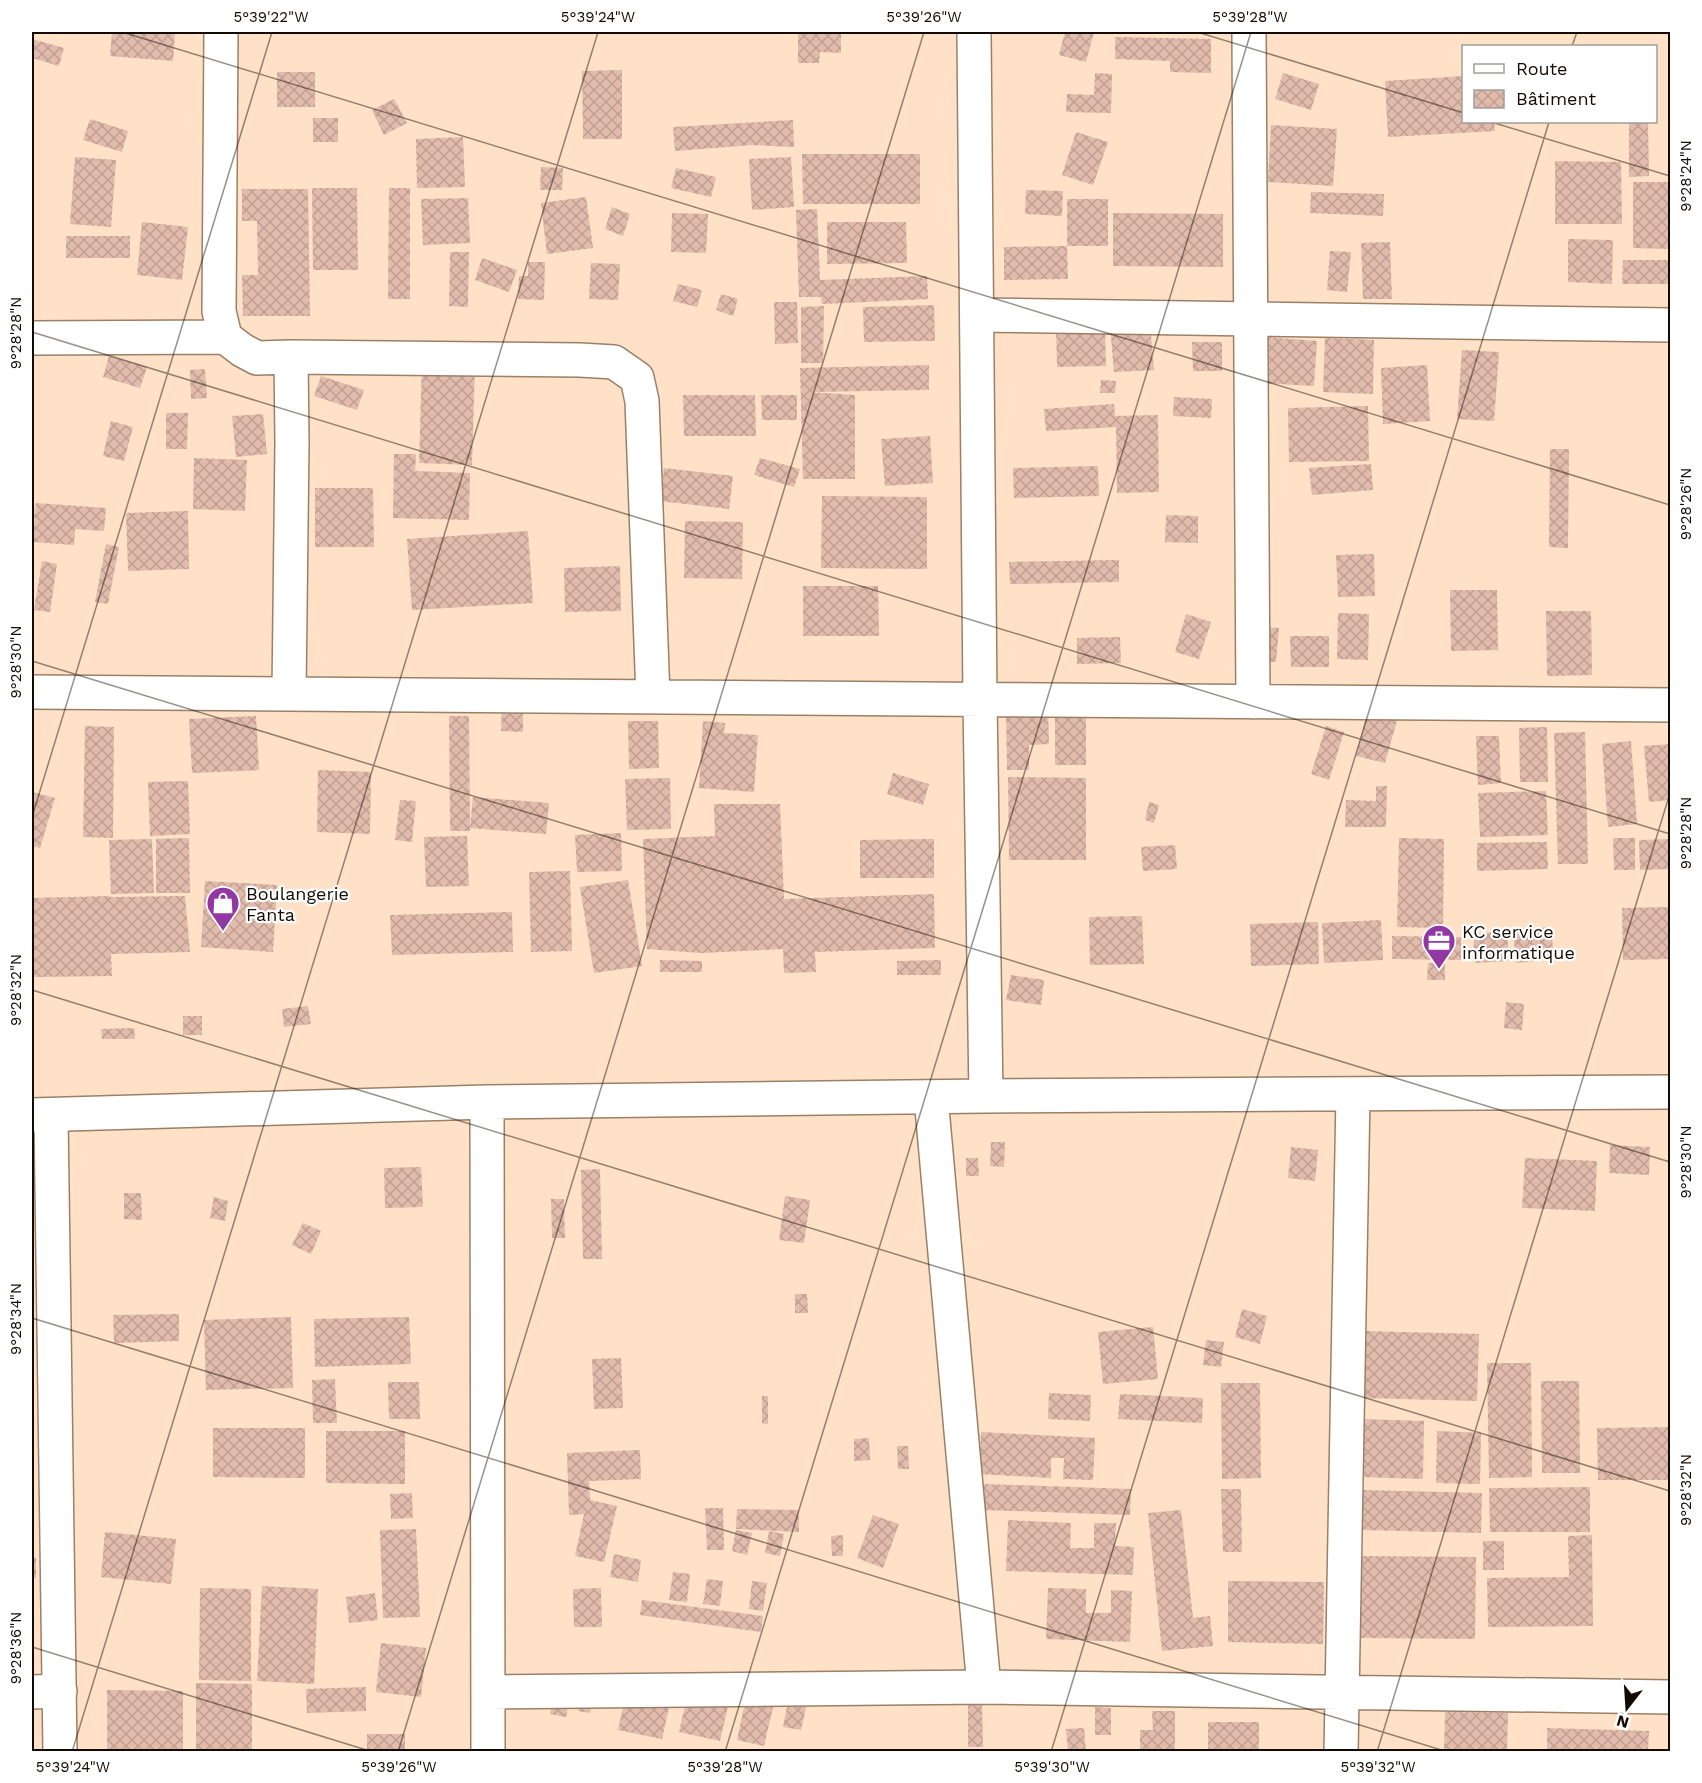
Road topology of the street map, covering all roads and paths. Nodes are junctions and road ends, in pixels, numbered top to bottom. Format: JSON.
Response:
{"nodes":[{"id":1,"x":221,"y":32,"type":"edge"},
{"id":2,"x":974,"y":32,"type":"edge"},
{"id":3,"x":1249,"y":32,"type":"edge"},
{"id":4,"x":977,"y":315,"type":"junction"},
{"id":5,"x":1251,"y":320,"type":"junction"},
{"id":6,"x":1671,"y":325,"type":"edge"},
{"id":7,"x":225,"y":336,"type":"junction"},
{"id":8,"x":32,"y":338,"type":"edge"},
{"id":9,"x":291,"y":357,"type":"junction"},
{"id":10,"x":32,"y":692,"type":"edge"},
{"id":11,"x":290,"y":694,"type":"junction"},
{"id":12,"x":653,"y":697,"type":"junction"},
{"id":13,"x":980,"y":700,"type":"junction"},
{"id":14,"x":1252,"y":702,"type":"junction"},
{"id":15,"x":1671,"y":705,"type":"edge"},
{"id":16,"x":1671,"y":1092,"type":"edge"},
{"id":17,"x":1353,"y":1095,"type":"junction"},
{"id":18,"x":986,"y":1096,"type":"junction"},
{"id":19,"x":931,"y":1097,"type":"junction"},
{"id":20,"x":487,"y":1102,"type":"junction"},
{"id":21,"x":41,"y":1115,"type":"edge"},
{"id":22,"x":984,"y":1687,"type":"junction"},
{"id":23,"x":46,"y":1692,"type":"edge"},
{"id":24,"x":488,"y":1692,"type":"junction"},
{"id":25,"x":1342,"y":1692,"type":"junction"},
{"id":26,"x":1671,"y":1697,"type":"edge"},
{"id":27,"x":60,"y":1752,"type":"edge"},
{"id":28,"x":488,"y":1752,"type":"edge"},
{"id":29,"x":1341,"y":1752,"type":"edge"}],
"edges":[{"from":1,"to":7,"type":"street"},
{"from":2,"to":4,"type":"street"},
{"from":3,"to":5,"type":"street"},
{"from":4,"to":5,"type":"street"},
{"from":4,"to":13,"type":"street"},
{"from":5,"to":6,"type":"street"},
{"from":5,"to":14,"type":"street"},
{"from":7,"to":8,"type":"street"},
{"from":7,"to":9,"type":"street"},
{"from":9,"to":11,"type":"street"},
{"from":9,"to":12,"type":"street"},
{"from":10,"to":11,"type":"street"},
{"from":11,"to":12,"type":"street"},
{"from":12,"to":13,"type":"street"},
{"from":13,"to":14,"type":"street"},
{"from":13,"to":18,"type":"street"},
{"from":14,"to":15,"type":"street"},
{"from":16,"to":17,"type":"street"},
{"from":17,"to":18,"type":"street"},
{"from":17,"to":25,"type":"street"},
{"from":18,"to":19,"type":"street"},
{"from":19,"to":20,"type":"street"},
{"from":19,"to":22,"type":"street"},
{"from":20,"to":21,"type":"street"},
{"from":20,"to":24,"type":"street"},
{"from":21,"to":23,"type":"street"},
{"from":22,"to":24,"type":"street"},
{"from":22,"to":25,"type":"street"},
{"from":23,"to":27,"type":"street"},
{"from":24,"to":28,"type":"street"},
{"from":25,"to":26,"type":"street"},
{"from":25,"to":29,"type":"street"}]}
